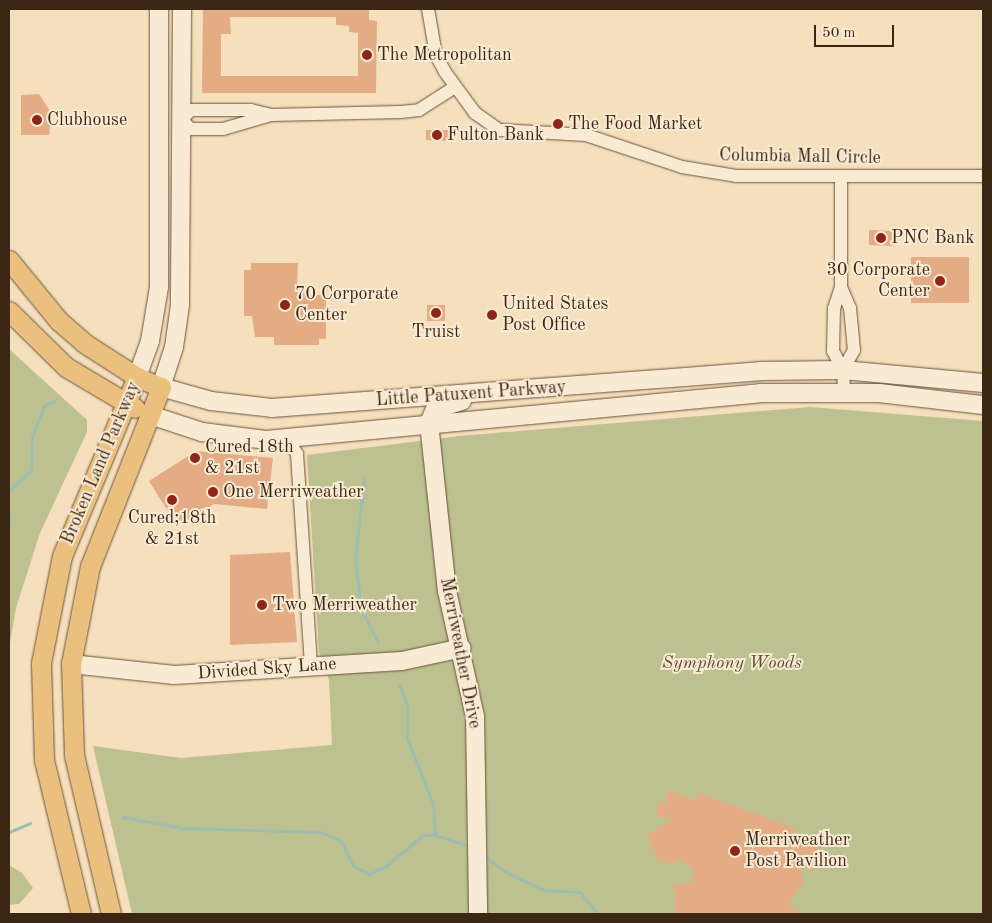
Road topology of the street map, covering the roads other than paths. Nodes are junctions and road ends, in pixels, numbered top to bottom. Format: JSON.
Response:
{"nodes":[{"id":1,"x":159,"y":9,"type":"edge"},
{"id":2,"x":182,"y":9,"type":"edge"},
{"id":3,"x":428,"y":9,"type":"edge"},
{"id":4,"x":455,"y":87,"type":"junction"},
{"id":5,"x":271,"y":115,"type":"junction"},
{"id":6,"x":181,"y":120,"type":"junction"},
{"id":7,"x":983,"y":176,"type":"edge"},
{"id":8,"x":841,"y":177,"type":"junction"},
{"id":9,"x":9,"y":260,"type":"edge"},
{"id":10,"x":841,"y":287,"type":"junction"},
{"id":11,"x":9,"y":311,"type":"edge"},
{"id":12,"x":844,"y":370,"type":"junction"},
{"id":13,"x":137,"y":377,"type":"junction"},
{"id":14,"x":646,"y":382,"type":"junction"},
{"id":15,"x":626,"y":383,"type":"junction"},
{"id":16,"x":983,"y":383,"type":"edge"},
{"id":17,"x":161,"y":387,"type":"junction"},
{"id":18,"x":507,"y":390,"type":"junction"},
{"id":19,"x":844,"y":391,"type":"junction"},
{"id":20,"x":412,"y":396,"type":"junction"},
{"id":21,"x":125,"y":404,"type":"junction"},
{"id":22,"x":630,"y":405,"type":"junction"},
{"id":23,"x":983,"y":405,"type":"edge"},
{"id":24,"x":150,"y":415,"type":"junction"},
{"id":25,"x":506,"y":415,"type":"junction"},
{"id":26,"x":429,"y":423,"type":"junction"},
{"id":27,"x":347,"y":433,"type":"junction"},
{"id":28,"x":287,"y":439,"type":"junction"},
{"id":29,"x":462,"y":648,"type":"junction"},
{"id":30,"x":71,"y":664,"type":"junction"},
{"id":31,"x":311,"y":666,"type":"junction"},
{"id":32,"x":478,"y":909,"type":"edge"},
{"id":33,"x":81,"y":914,"type":"edge"},
{"id":34,"x":111,"y":914,"type":"edge"}],
"edges":[{"from":1,"to":13,"type":"main road","name":"Broken Land Parkway"},
{"from":2,"to":6,"type":"main road","name":"Broken Land Parkway"},
{"from":3,"to":4,"type":"street","name":"Columbia Mall Circle"},
{"from":4,"to":5,"type":"street"},
{"from":4,"to":8,"type":"street","name":"Columbia Mall Circle"},
{"from":5,"to":6,"type":"street"},
{"from":5,"to":6,"type":"street"},
{"from":6,"to":17,"type":"main road","name":"Broken Land Parkway"},
{"from":7,"to":8,"type":"street","name":"Columbia Mall Circle"},
{"from":8,"to":10,"type":"street"},
{"from":9,"to":13,"type":"main road","name":"Little Patuxent Parkway"},
{"from":10,"to":12,"type":"street"},
{"from":10,"to":12,"type":"street"},
{"from":11,"to":21,"type":"main road","name":"Little Patuxent Parkway"},
{"from":12,"to":14,"type":"main road","name":"Little Patuxent Parkway"},
{"from":12,"to":16,"type":"main road","name":"Little Patuxent Parkway"},
{"from":12,"to":19,"type":"street"},
{"from":13,"to":17,"type":"main road","name":"Little Patuxent Parkway"},
{"from":13,"to":21,"type":"main road","name":"Broken Land Parkway"},
{"from":14,"to":15,"type":"main road","name":"Little Patuxent Parkway"},
{"from":14,"to":22,"type":"main road"},
{"from":15,"to":18,"type":"main road","name":"Little Patuxent Parkway"},
{"from":15,"to":25,"type":"main road"},
{"from":17,"to":20,"type":"main road","name":"Little Patuxent Parkway"},
{"from":17,"to":24,"type":"main road","name":"Broken Land Parkway"},
{"from":18,"to":20,"type":"main road","name":"Little Patuxent Parkway"},
{"from":18,"to":26,"type":"main road"},
{"from":19,"to":22,"type":"main road","name":"Little Patuxent Parkway"},
{"from":19,"to":23,"type":"main road","name":"Little Patuxent Parkway"},
{"from":20,"to":27,"type":"main road"},
{"from":21,"to":24,"type":"main road","name":"Little Patuxent Parkway"},
{"from":21,"to":33,"type":"main road","name":"Broken Land Parkway"},
{"from":22,"to":25,"type":"main road","name":"Little Patuxent Parkway"},
{"from":24,"to":28,"type":"main road","name":"Little Patuxent Parkway"},
{"from":24,"to":30,"type":"main road","name":"Broken Land Parkway"},
{"from":25,"to":26,"type":"main road","name":"Little Patuxent Parkway"},
{"from":26,"to":27,"type":"main road","name":"Little Patuxent Parkway"},
{"from":26,"to":29,"type":"main road","name":"Merriweather Drive"},
{"from":27,"to":28,"type":"main road","name":"Little Patuxent Parkway"},
{"from":28,"to":31,"type":"street"},
{"from":29,"to":31,"type":"main road","name":"Divided Sky Lane"},
{"from":29,"to":32,"type":"main road","name":"Merriweather Drive"},
{"from":30,"to":31,"type":"main road","name":"Divided Sky Lane"},
{"from":30,"to":34,"type":"main road","name":"Broken Land Parkway"}]}
